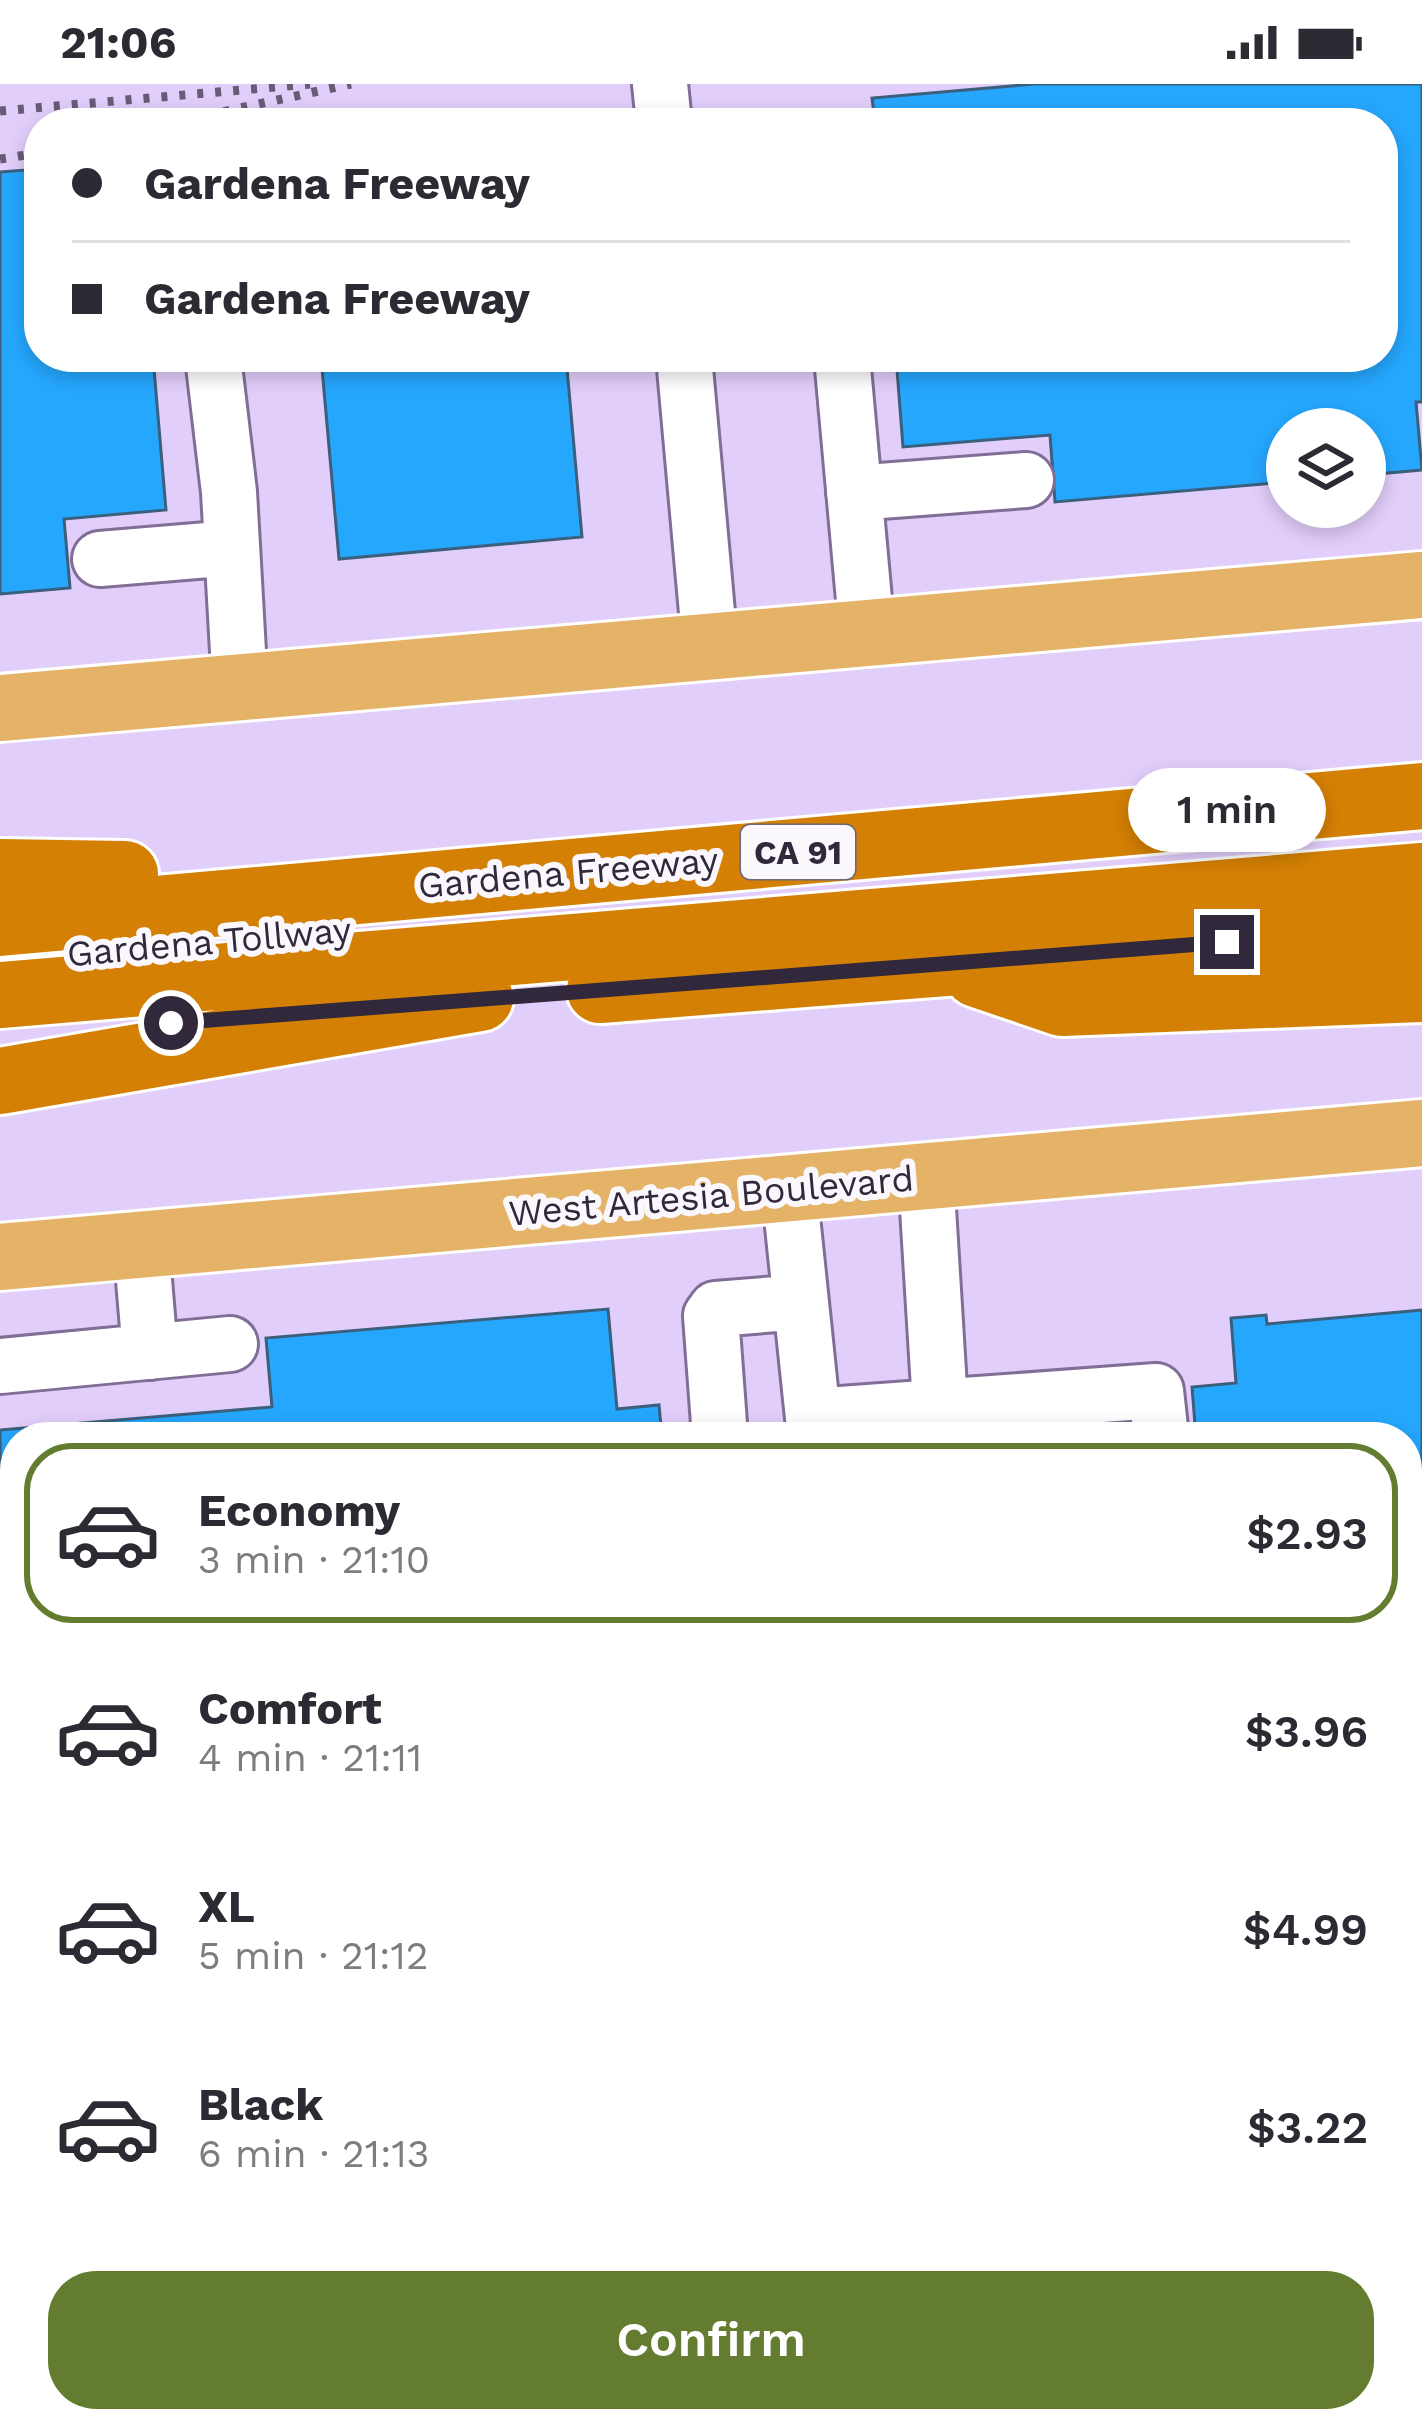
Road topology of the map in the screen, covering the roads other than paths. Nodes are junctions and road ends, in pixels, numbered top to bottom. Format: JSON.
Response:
{"nodes":[{"id":1,"x":214,"y":372,"type":"edge"},
{"id":2,"x":685,"y":372,"type":"edge"},
{"id":3,"x":843,"y":372,"type":"edge"},
{"id":4,"x":1026,"y":480,"type":"dead end"},
{"id":5,"x":854,"y":493,"type":"junction"},
{"id":6,"x":232,"y":548,"type":"junction"},
{"id":7,"x":100,"y":560,"type":"dead end"},
{"id":8,"x":1422,"y":585,"type":"edge"},
{"id":9,"x":866,"y":633,"type":"junction"},
{"id":10,"x":710,"y":646,"type":"junction"},
{"id":11,"x":240,"y":687,"type":"junction"},
{"id":12,"x":0,"y":708,"type":"edge"},
{"id":13,"x":1422,"y":774,"type":"edge"},
{"id":14,"x":1422,"y":796,"type":"edge"},
{"id":15,"x":1095,"y":826,"type":"junction"},
{"id":16,"x":1422,"y":837,"type":"edge"},
{"id":17,"x":0,"y":872,"type":"edge"},
{"id":18,"x":1422,"y":876,"type":"edge"},
{"id":19,"x":501,"y":878,"type":"junction"},
{"id":20,"x":0,"y":922,"type":"edge"},
{"id":21,"x":1422,"y":926,"type":"edge"},
{"id":22,"x":0,"y":959,"type":"edge"},
{"id":23,"x":950,"y":965,"type":"junction"},
{"id":24,"x":1422,"y":989,"type":"edge"},
{"id":25,"x":0,"y":994,"type":"edge"},
{"id":26,"x":480,"y":998,"type":"junction"},
{"id":27,"x":0,"y":1037,"type":"edge"},
{"id":28,"x":0,"y":1082,"type":"edge"},
{"id":29,"x":1422,"y":1132,"type":"edge"},
{"id":30,"x":926,"y":1176,"type":"junction"},
{"id":31,"x":789,"y":1188,"type":"junction"},
{"id":32,"x":141,"y":1244,"type":"junction"},
{"id":33,"x":0,"y":1257,"type":"edge"},
{"id":34,"x":801,"y":1302,"type":"junction"},
{"id":35,"x":230,"y":1344,"type":"dead end"},
{"id":36,"x":150,"y":1352,"type":"junction"},
{"id":37,"x":0,"y":1366,"type":"edge"},
{"id":38,"x":1053,"y":1418,"type":"edge"},
{"id":39,"x":719,"y":1422,"type":"edge"},
{"id":40,"x":814,"y":1422,"type":"edge"},
{"id":41,"x":941,"y":1422,"type":"edge"},
{"id":42,"x":1159,"y":1422,"type":"edge"}],
"edges":[{"from":1,"to":6,"type":"street"},
{"from":2,"to":10,"type":"street"},
{"from":3,"to":5,"type":"street"},
{"from":4,"to":5,"type":"street"},
{"from":5,"to":9,"type":"street"},
{"from":6,"to":7,"type":"street"},
{"from":6,"to":11,"type":"street"},
{"from":8,"to":9,"type":"main road"},
{"from":9,"to":10,"type":"main road"},
{"from":10,"to":11,"type":"main road"},
{"from":11,"to":12,"type":"main road"},
{"from":13,"to":15,"type":"highway"},
{"from":14,"to":15,"type":"highway","name":"Gardena Freeway","number":"CA 91"},
{"from":15,"to":19,"type":"highway","name":"Gardena Freeway","number":"CA 91"},
{"from":16,"to":22,"type":"highway","name":"Gardena Tollway"},
{"from":17,"to":19,"type":"highway"},
{"from":18,"to":25,"type":"highway","name":"Gardena Tollway"},
{"from":19,"to":20,"type":"highway","name":"Gardena Freeway","number":"CA 91"},
{"from":21,"to":23,"type":"highway"},
{"from":23,"to":24,"type":"highway"},
{"from":23,"to":26,"type":"highway"},
{"from":26,"to":27,"type":"highway"},
{"from":26,"to":28,"type":"highway"},
{"from":29,"to":30,"type":"main road","name":"West Artesia Boulevard"},
{"from":30,"to":31,"type":"main road","name":"West Artesia Boulevard"},
{"from":30,"to":41,"type":"street"},
{"from":31,"to":32,"type":"main road","name":"West Artesia Boulevard"},
{"from":31,"to":34,"type":"street"},
{"from":32,"to":33,"type":"main road","name":"West Artesia Boulevard"},
{"from":32,"to":36,"type":"street"},
{"from":34,"to":39,"type":"street"},
{"from":34,"to":40,"type":"street"},
{"from":35,"to":36,"type":"street"},
{"from":36,"to":37,"type":"street"},
{"from":38,"to":41,"type":"street"},
{"from":38,"to":42,"type":"street"}]}
